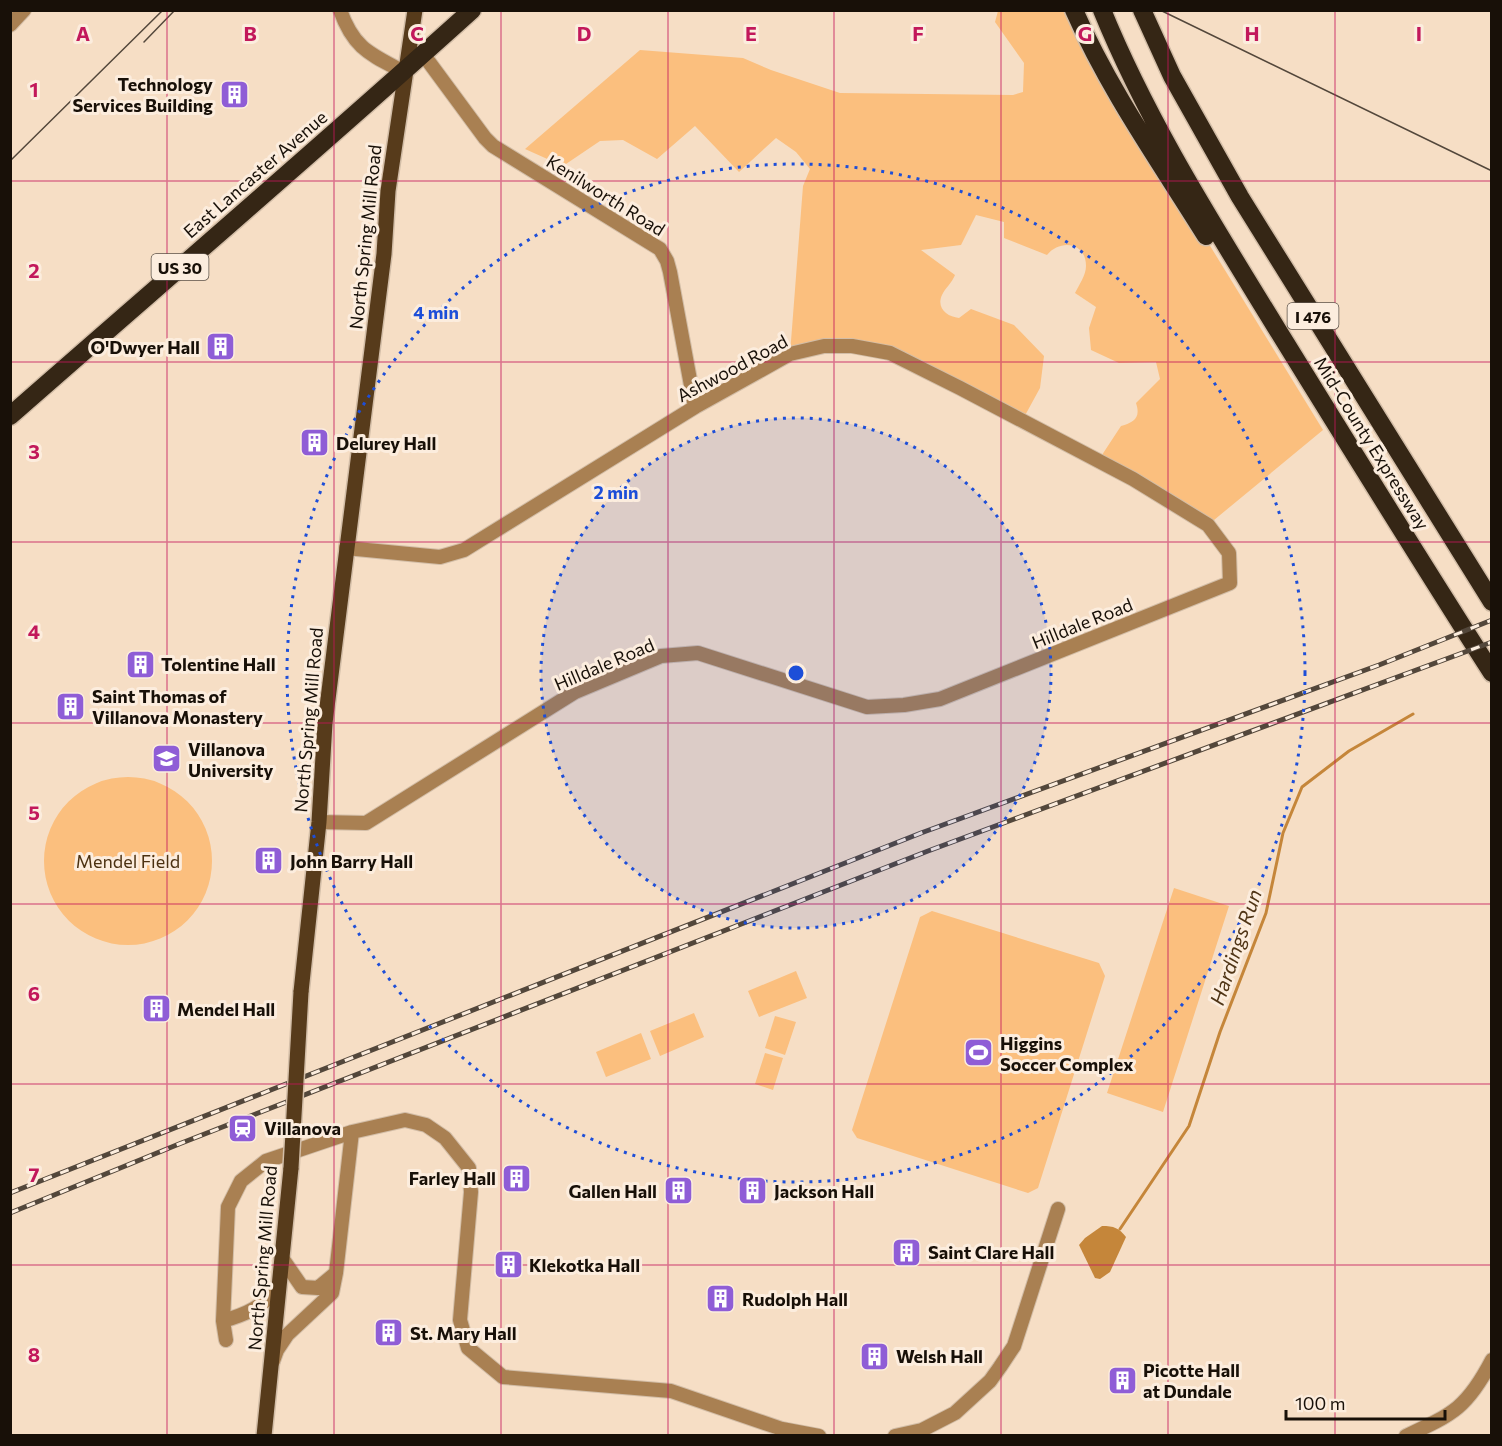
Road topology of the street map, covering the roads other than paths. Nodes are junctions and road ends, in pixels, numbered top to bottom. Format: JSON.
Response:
{"nodes":[{"id":1,"x":24,"y":10,"type":"edge"},
{"id":2,"x":340,"y":10,"type":"edge"},
{"id":3,"x":415,"y":10,"type":"edge"},
{"id":4,"x":472,"y":10,"type":"edge"},
{"id":5,"x":1074,"y":10,"type":"edge"},
{"id":6,"x":1102,"y":10,"type":"edge"},
{"id":7,"x":1145,"y":17,"type":"edge"},
{"id":8,"x":10,"y":25,"type":"edge"},
{"id":9,"x":423,"y":54,"type":"junction"},
{"id":10,"x":404,"y":72,"type":"junction"},
{"id":11,"x":1276,"y":328,"type":"junction"},
{"id":12,"x":694,"y":407,"type":"junction"},
{"id":13,"x":10,"y":416,"type":"edge"},
{"id":14,"x":346,"y":548,"type":"junction"},
{"id":15,"x":1230,"y":583,"type":"joint"},
{"id":16,"x":1491,"y":602,"type":"edge"},
{"id":17,"x":1491,"y":673,"type":"edge"},
{"id":18,"x":319,"y":822,"type":"junction"},
{"id":19,"x":352,"y":1132,"type":"junction"},
{"id":20,"x":1058,"y":1209,"type":"dead end"},
{"id":21,"x":282,"y":1258,"type":"junction"},
{"id":22,"x":336,"y":1274,"type":"junction"},
{"id":23,"x":279,"y":1289,"type":"junction"},
{"id":24,"x":223,"y":1321,"type":"junction"},
{"id":25,"x":226,"y":1340,"type":"dead end"},
{"id":26,"x":1491,"y":1360,"type":"edge"},
{"id":27,"x":272,"y":1365,"type":"junction"},
{"id":28,"x":264,"y":1436,"type":"edge"},
{"id":29,"x":819,"y":1436,"type":"edge"},
{"id":30,"x":895,"y":1436,"type":"edge"},
{"id":31,"x":1406,"y":1436,"type":"edge"}],
"edges":[{"from":1,"to":8,"type":"street"},
{"from":2,"to":10,"type":"street"},
{"from":3,"to":10,"type":"main road","name":"North Spring Mill Road"},
{"from":4,"to":9,"type":"highway","name":"East Lancaster Avenue","number":"US 30"},
{"from":5,"to":11,"type":"highway"},
{"from":6,"to":11,"type":"highway","name":"Mid-County Expressway","number":"I 476"},
{"from":7,"to":16,"type":"highway","name":"Mid-County Expressway","number":"I 476"},
{"from":9,"to":10,"type":"highway","name":"East Lancaster Avenue","number":"US 30"},
{"from":9,"to":12,"type":"street","name":"Kenilworth Road"},
{"from":10,"to":13,"type":"highway","name":"East Lancaster Avenue","number":"US 30"},
{"from":10,"to":14,"type":"main road","name":"North Spring Mill Road"},
{"from":11,"to":17,"type":"highway","name":"Mid-County Expressway","number":"I 476"},
{"from":12,"to":14,"type":"street","name":"Ashwood Road"},
{"from":12,"to":15,"type":"street","name":"Ashwood Road"},
{"from":14,"to":18,"type":"main road","name":"North Spring Mill Road"},
{"from":15,"to":18,"type":"street","name":"Hilldale Road"},
{"from":18,"to":21,"type":"main road","name":"North Spring Mill Road","bridge":true},
{"from":19,"to":22,"type":"street"},
{"from":19,"to":24,"type":"street"},
{"from":19,"to":29,"type":"street"},
{"from":20,"to":30,"type":"street"},
{"from":21,"to":22,"type":"street"},
{"from":21,"to":23,"type":"main road","name":"North Spring Mill Road"},
{"from":22,"to":27,"type":"street"},
{"from":23,"to":24,"type":"street"},
{"from":23,"to":27,"type":"main road","name":"North Spring Mill Road"},
{"from":24,"to":25,"type":"street"},
{"from":26,"to":31,"type":"street"},
{"from":27,"to":28,"type":"main road","name":"North Spring Mill Road"}]}
